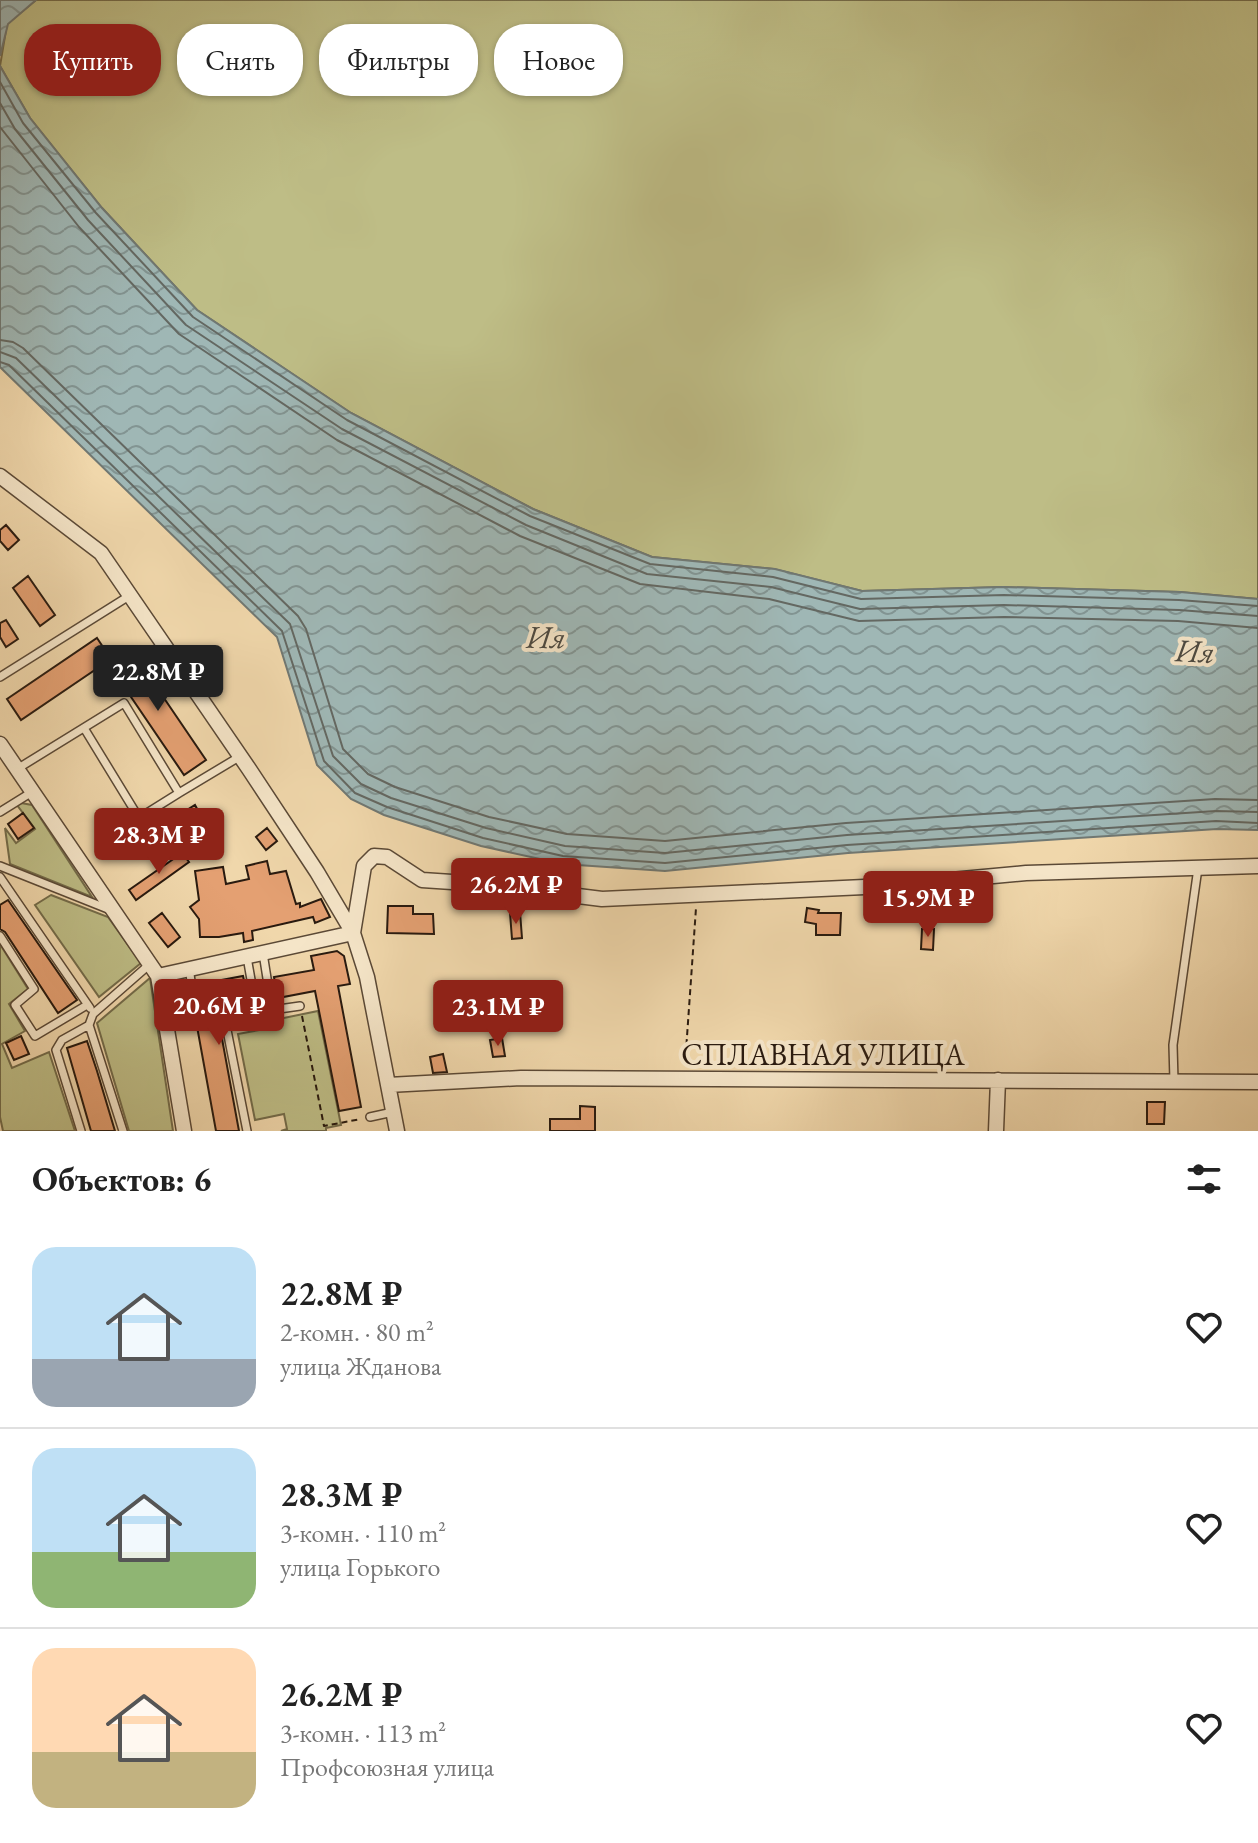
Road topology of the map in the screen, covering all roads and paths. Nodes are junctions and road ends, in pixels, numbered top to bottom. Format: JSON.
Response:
{"nodes":[{"id":1,"x":0,"y":476,"type":"edge"},
{"id":2,"x":129,"y":596,"type":"junction"},
{"id":3,"x":0,"y":677,"type":"edge"},
{"id":4,"x":84,"y":728,"type":"junction"},
{"id":5,"x":0,"y":744,"type":"edge"},
{"id":6,"x":240,"y":756,"type":"junction"},
{"id":7,"x":17,"y":769,"type":"junction"},
{"id":8,"x":32,"y":791,"type":"junction"},
{"id":9,"x":179,"y":793,"type":"junction"},
{"id":10,"x":0,"y":812,"type":"edge"},
{"id":11,"x":0,"y":866,"type":"edge"},
{"id":12,"x":1198,"y":866,"type":"junction"},
{"id":13,"x":1258,"y":866,"type":"edge"},
{"id":14,"x":0,"y":877,"type":"edge"},
{"id":15,"x":697,"y":895,"type":"junction"},
{"id":16,"x":114,"y":911,"type":"junction"},
{"id":17,"x":353,"y":933,"type":"junction"},
{"id":18,"x":0,"y":936,"type":"edge"},
{"id":19,"x":263,"y":952,"type":"junction"},
{"id":20,"x":247,"y":955,"type":"junction"},
{"id":21,"x":189,"y":968,"type":"junction"},
{"id":22,"x":154,"y":970,"type":"junction"},
{"id":23,"x":87,"y":1005,"type":"junction"},
{"id":24,"x":300,"y":1006,"type":"joint"},
{"id":25,"x":93,"y":1014,"type":"junction"},
{"id":26,"x":165,"y":1019,"type":"junction"},
{"id":27,"x":89,"y":1025,"type":"junction"},
{"id":28,"x":683,"y":1080,"type":"junction"},
{"id":29,"x":998,"y":1080,"type":"junction"},
{"id":30,"x":1174,"y":1081,"type":"junction"},
{"id":31,"x":1258,"y":1082,"type":"edge"},
{"id":32,"x":388,"y":1085,"type":"junction"},
{"id":33,"x":393,"y":1112,"type":"junction"},
{"id":34,"x":370,"y":1117,"type":"joint"},
{"id":35,"x":81,"y":1131,"type":"edge"},
{"id":36,"x":123,"y":1131,"type":"edge"},
{"id":37,"x":184,"y":1131,"type":"edge"},
{"id":38,"x":247,"y":1131,"type":"edge"},
{"id":39,"x":397,"y":1131,"type":"edge"},
{"id":40,"x":996,"y":1131,"type":"edge"}],
"edges":[{"from":1,"to":2,"type":"street"},
{"from":2,"to":3,"type":"lane"},
{"from":2,"to":6,"type":"street"},
{"from":4,"to":7,"type":"lane"},
{"from":4,"to":9,"type":"lane"},
{"from":4,"to":9,"type":"lane"},
{"from":5,"to":7,"type":"street"},
{"from":6,"to":9,"type":"lane"},
{"from":6,"to":17,"type":"street"},
{"from":7,"to":8,"type":"street"},
{"from":8,"to":10,"type":"lane"},
{"from":8,"to":16,"type":"street"},
{"from":11,"to":16,"type":"lane"},
{"from":12,"to":13,"type":"street"},
{"from":12,"to":15,"type":"street"},
{"from":12,"to":30,"type":"lane"},
{"from":14,"to":23,"type":"lane"},
{"from":15,"to":17,"type":"street"},
{"from":15,"to":28,"type":"path"},
{"from":16,"to":22,"type":"street"},
{"from":17,"to":19,"type":"street"},
{"from":17,"to":32,"type":"street"},
{"from":18,"to":23,"type":"lane"},
{"from":19,"to":20,"type":"street"},
{"from":19,"to":24,"type":"lane"},
{"from":20,"to":21,"type":"street"},
{"from":20,"to":38,"type":"lane"},
{"from":21,"to":22,"type":"street"},
{"from":21,"to":26,"type":"lane"},
{"from":22,"to":25,"type":"lane"},
{"from":22,"to":26,"type":"street"},
{"from":23,"to":25,"type":"lane"},
{"from":24,"to":34,"type":"path"},
{"from":25,"to":27,"type":"lane"},
{"from":26,"to":37,"type":"street"},
{"from":27,"to":35,"type":"lane"},
{"from":27,"to":36,"type":"lane"},
{"from":28,"to":29,"type":"street","name":"СПЛАВНАЯ УЛИЦА"},
{"from":28,"to":32,"type":"street","name":"СПЛАВНАЯ УЛИЦА"},
{"from":29,"to":30,"type":"street","name":"СПЛАВНАЯ УЛИЦА"},
{"from":29,"to":40,"type":"street"},
{"from":30,"to":31,"type":"street","name":"СПЛАВНАЯ УЛИЦА"},
{"from":32,"to":33,"type":"street"},
{"from":33,"to":34,"type":"lane"},
{"from":33,"to":39,"type":"street"}]}
